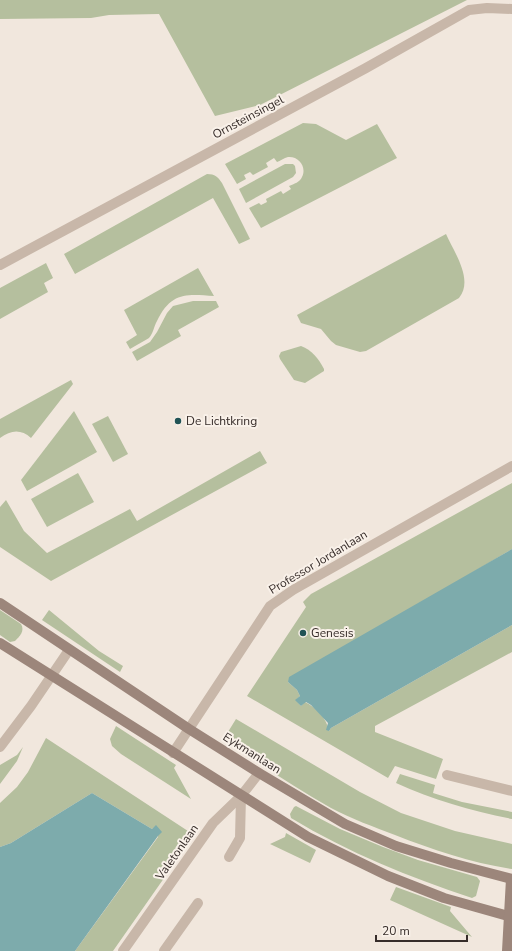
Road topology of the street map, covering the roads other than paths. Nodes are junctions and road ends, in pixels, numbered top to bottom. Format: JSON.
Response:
{"nodes":[{"id":1,"x":512,"y":9,"type":"edge"},
{"id":2,"x":0,"y":265,"type":"edge"},
{"id":3,"x":512,"y":466,"type":"edge"},
{"id":4,"x":0,"y":603,"type":"edge"},
{"id":5,"x":0,"y":643,"type":"edge"},
{"id":6,"x":69,"y":650,"type":"junction"},
{"id":7,"x":52,"y":676,"type":"junction"},
{"id":8,"x":189,"y":728,"type":"junction"},
{"id":9,"x":0,"y":747,"type":"edge"},
{"id":10,"x":173,"y":753,"type":"junction"},
{"id":11,"x":259,"y":773,"type":"junction"},
{"id":12,"x":447,"y":775,"type":"dead end"},
{"id":13,"x":512,"y":791,"type":"edge"},
{"id":14,"x":241,"y":796,"type":"junction"},
{"id":15,"x":229,"y":857,"type":"dead end"},
{"id":16,"x":511,"y":879,"type":"edge"},
{"id":17,"x":198,"y":903,"type":"dead end"},
{"id":18,"x":510,"y":917,"type":"edge"},
{"id":19,"x":123,"y":951,"type":"edge"},
{"id":20,"x":164,"y":951,"type":"edge"},
{"id":21,"x":507,"y":951,"type":"edge"}],
"edges":[{"from":1,"to":2,"type":"street","name":"Ornsteinsingel"},
{"from":3,"to":8,"type":"street","name":"Professor Jordanlaan"},
{"from":4,"to":6,"type":"main road","name":"Eykmanlaan"},
{"from":5,"to":7,"type":"main road"},
{"from":6,"to":7,"type":"street"},
{"from":6,"to":8,"type":"main road","name":"Eykmanlaan"},
{"from":7,"to":9,"type":"street"},
{"from":7,"to":10,"type":"main road"},
{"from":8,"to":10,"type":"street","name":"Professor Jordanlaan"},
{"from":8,"to":11,"type":"main road","name":"Eykmanlaan"},
{"from":10,"to":14,"type":"main road"},
{"from":11,"to":14,"type":"street","name":"Valetonlaan"},
{"from":11,"to":16,"type":"main road","name":"Eykmanlaan"},
{"from":12,"to":13,"type":"street"},
{"from":14,"to":15,"type":"street"},
{"from":14,"to":18,"type":"main road"},
{"from":14,"to":19,"type":"street","name":"Valetonlaan"},
{"from":16,"to":18,"type":"main road"},
{"from":17,"to":20,"type":"street"},
{"from":18,"to":21,"type":"main road"}]}
